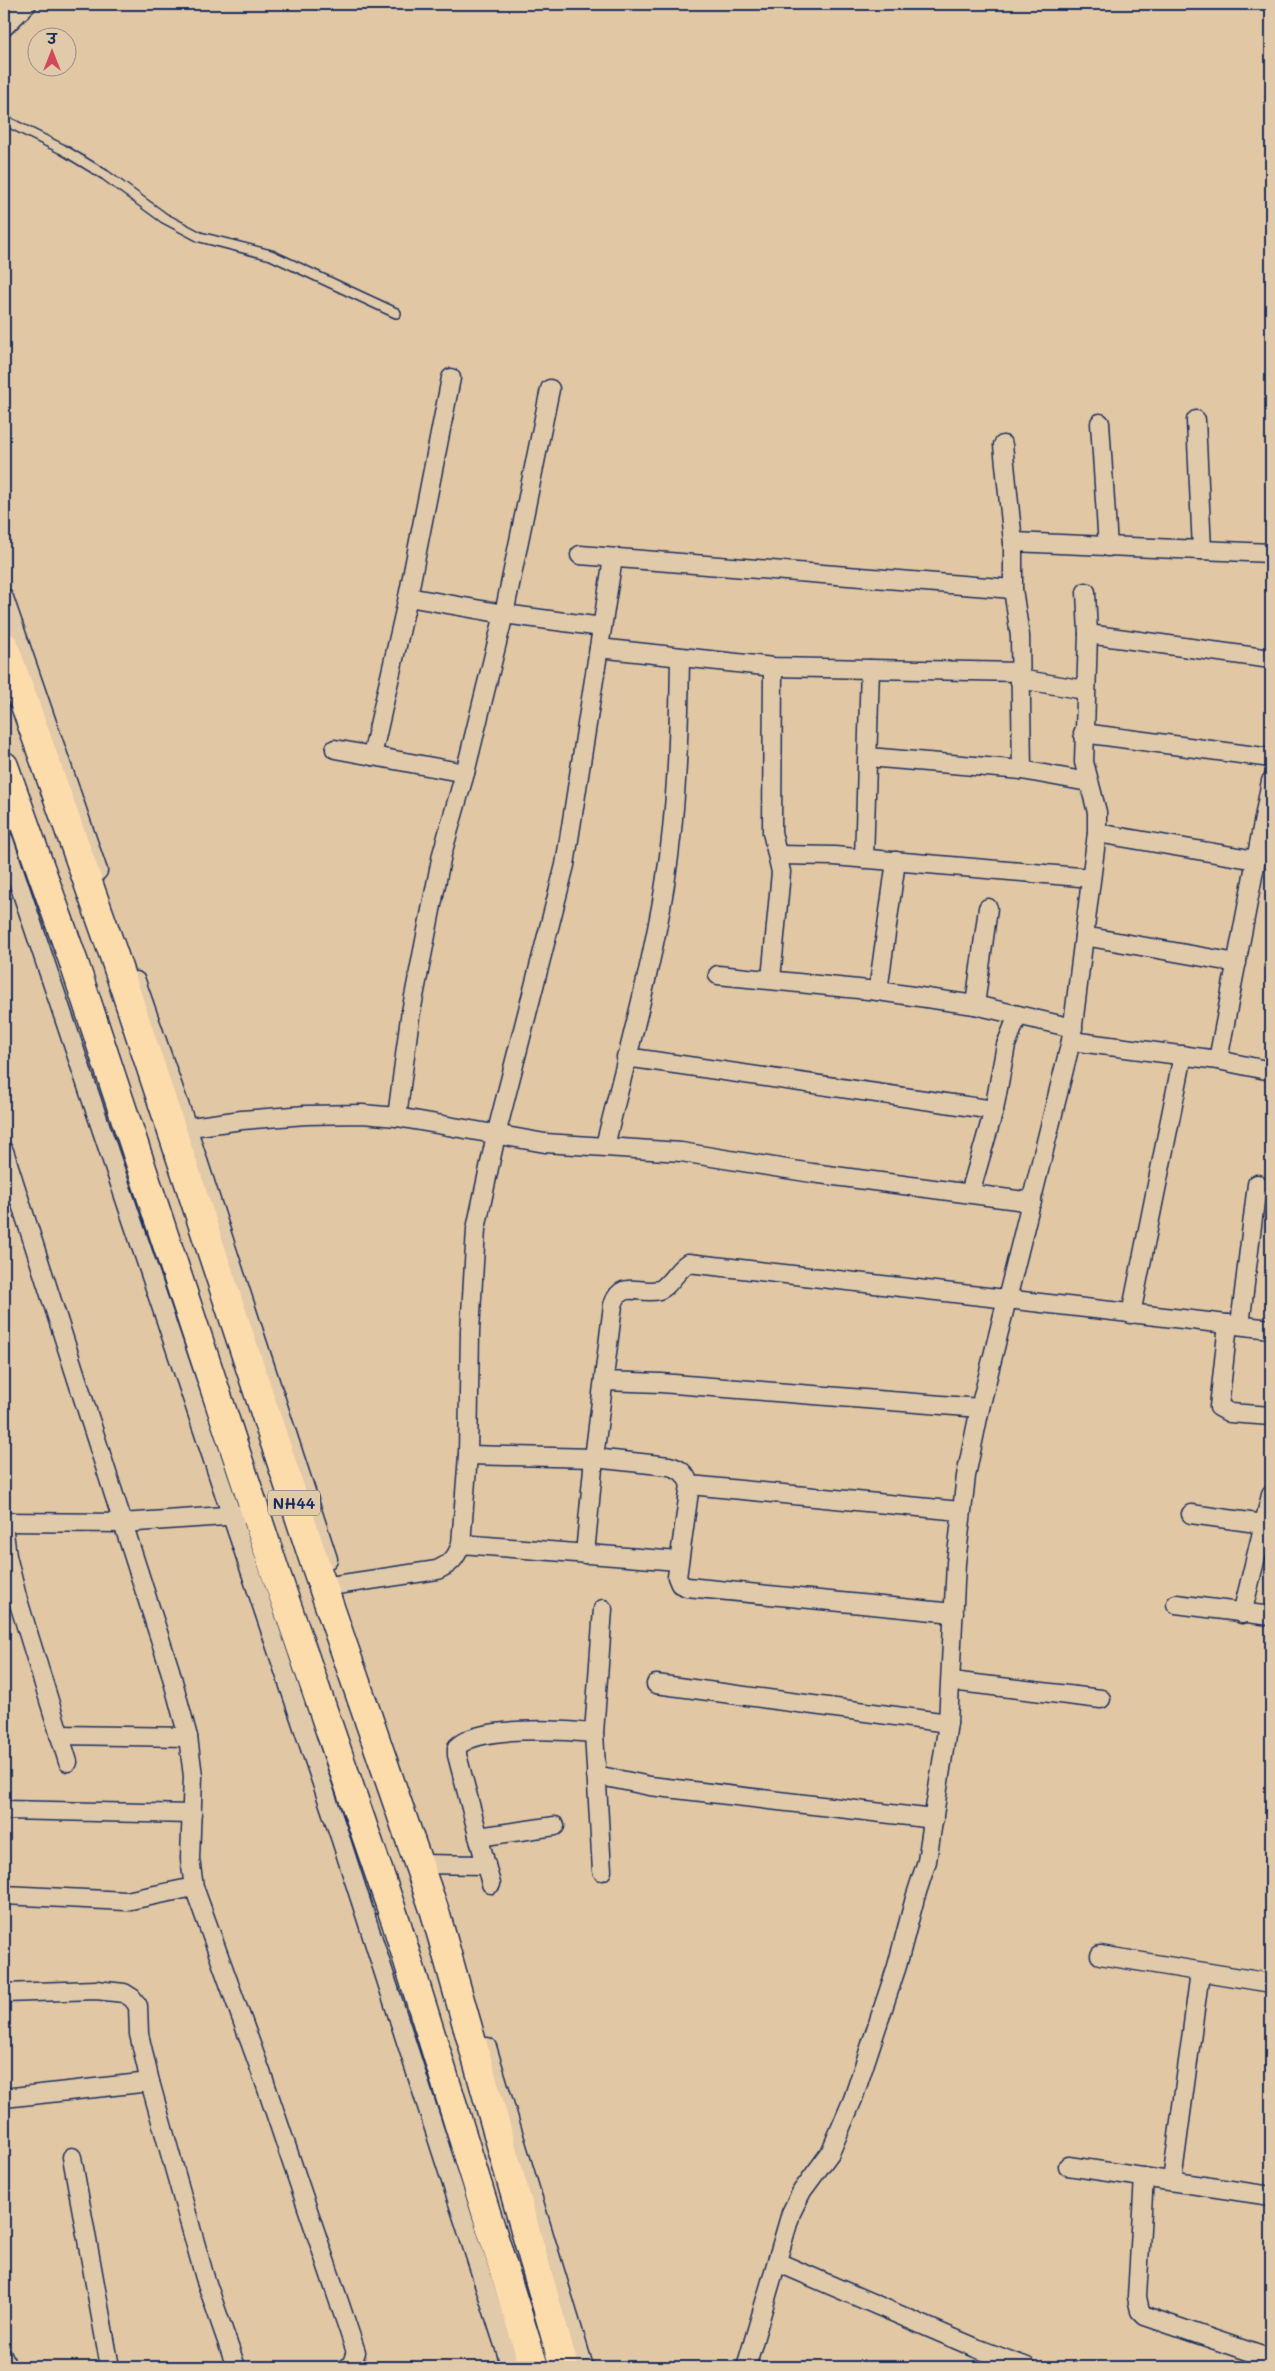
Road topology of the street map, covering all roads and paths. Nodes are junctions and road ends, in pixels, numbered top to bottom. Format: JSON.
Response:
{"nodes":[{"id":1,"x":27,"y":4,"type":"edge"},
{"id":2,"x":4,"y":27,"type":"edge"},
{"id":3,"x":4,"y":120,"type":"edge"},
{"id":4,"x":396,"y":313,"type":"dead end"},
{"id":5,"x":451,"y":378,"type":"dead end"},
{"id":6,"x":550,"y":389,"type":"dead end"},
{"id":7,"x":1196,"y":420,"type":"dead end"},
{"id":8,"x":1100,"y":424,"type":"dead end"},
{"id":9,"x":1003,"y":445,"type":"dead end"},
{"id":10,"x":1013,"y":542,"type":"junction"},
{"id":11,"x":1108,"y":546,"type":"junction"},
{"id":12,"x":1202,"y":550,"type":"junction"},
{"id":13,"x":1271,"y":553,"type":"edge"},
{"id":14,"x":580,"y":555,"type":"dead end"},
{"id":15,"x":613,"y":558,"type":"junction"},
{"id":16,"x":1013,"y":589,"type":"junction"},
{"id":17,"x":1086,"y":592,"type":"dead end"},
{"id":18,"x":408,"y":596,"type":"junction"},
{"id":19,"x":4,"y":598,"type":"edge"},
{"id":20,"x":504,"y":614,"type":"junction"},
{"id":21,"x":602,"y":627,"type":"junction"},
{"id":22,"x":1088,"y":634,"type":"junction"},
{"id":23,"x":4,"y":646,"type":"edge"},
{"id":24,"x":599,"y":648,"type":"junction"},
{"id":25,"x":680,"y":657,"type":"junction"},
{"id":26,"x":1271,"y":659,"type":"edge"},
{"id":27,"x":773,"y":667,"type":"junction"},
{"id":28,"x":870,"y":669,"type":"junction"},
{"id":29,"x":1019,"y":675,"type":"junction"},
{"id":30,"x":1085,"y":690,"type":"junction"},
{"id":31,"x":1083,"y":733,"type":"junction"},
{"id":32,"x":335,"y":749,"type":"dead end"},
{"id":33,"x":372,"y":756,"type":"junction"},
{"id":34,"x":868,"y":757,"type":"junction"},
{"id":35,"x":1271,"y":758,"type":"edge"},
{"id":36,"x":4,"y":766,"type":"edge"},
{"id":37,"x":1022,"y":770,"type":"junction"},
{"id":38,"x":465,"y":773,"type":"junction"},
{"id":39,"x":1271,"y":781,"type":"edge"},
{"id":40,"x":1088,"y":782,"type":"junction"},
{"id":41,"x":1097,"y":833,"type":"junction"},
{"id":42,"x":4,"y":840,"type":"edge"},
{"id":43,"x":779,"y":856,"type":"junction"},
{"id":44,"x":864,"y":859,"type":"junction"},
{"id":45,"x":1256,"y":860,"type":"junction"},
{"id":46,"x":896,"y":861,"type":"junction"},
{"id":47,"x":1092,"y":878,"type":"junction"},
{"id":48,"x":988,"y":908,"type":"dead end"},
{"id":49,"x":1084,"y":936,"type":"junction"},
{"id":50,"x":1237,"y":963,"type":"junction"},
{"id":51,"x":718,"y":975,"type":"dead end"},
{"id":52,"x":771,"y":979,"type":"junction"},
{"id":53,"x":878,"y":991,"type":"junction"},
{"id":54,"x":975,"y":1005,"type":"junction"},
{"id":55,"x":1018,"y":1015,"type":"junction"},
{"id":56,"x":1072,"y":1034,"type":"junction"},
{"id":57,"x":1183,"y":1055,"type":"junction"},
{"id":58,"x":626,"y":1057,"type":"junction"},
{"id":59,"x":1218,"y":1060,"type":"junction"},
{"id":60,"x":1271,"y":1070,"type":"edge"},
{"id":61,"x":994,"y":1110,"type":"junction"},
{"id":62,"x":396,"y":1117,"type":"junction"},
{"id":63,"x":179,"y":1128,"type":"junction"},
{"id":64,"x":496,"y":1134,"type":"junction"},
{"id":65,"x":605,"y":1146,"type":"junction"},
{"id":66,"x":4,"y":1151,"type":"edge"},
{"id":67,"x":1257,"y":1184,"type":"dead end"},
{"id":68,"x":970,"y":1193,"type":"junction"},
{"id":69,"x":1032,"y":1202,"type":"junction"},
{"id":70,"x":1008,"y":1298,"type":"junction"},
{"id":71,"x":1131,"y":1314,"type":"junction"},
{"id":72,"x":1234,"y":1324,"type":"junction"},
{"id":73,"x":1271,"y":1329,"type":"edge"},
{"id":74,"x":604,"y":1381,"type":"junction"},
{"id":75,"x":980,"y":1408,"type":"junction"},
{"id":76,"x":1271,"y":1416,"type":"edge"},
{"id":77,"x":468,"y":1455,"type":"junction"},
{"id":78,"x":594,"y":1458,"type":"junction"},
{"id":79,"x":690,"y":1485,"type":"junction"},
{"id":80,"x":1271,"y":1495,"type":"edge"},
{"id":81,"x":960,"y":1511,"type":"junction"},
{"id":82,"x":243,"y":1514,"type":"junction"},
{"id":83,"x":1191,"y":1514,"type":"dead end"},
{"id":84,"x":4,"y":1522,"type":"edge"},
{"id":85,"x":122,"y":1523,"type":"junction"},
{"id":86,"x":1264,"y":1524,"type":"junction"},
{"id":87,"x":4,"y":1532,"type":"edge"},
{"id":88,"x":461,"y":1544,"type":"junction"},
{"id":89,"x":585,"y":1554,"type":"junction"},
{"id":90,"x":678,"y":1562,"type":"junction"},
{"id":91,"x":329,"y":1586,"type":"junction"},
{"id":92,"x":1176,"y":1604,"type":"dead end"},
{"id":93,"x":603,"y":1609,"type":"dead end"},
{"id":94,"x":954,"y":1613,"type":"junction"},
{"id":95,"x":1242,"y":1614,"type":"junction"},
{"id":96,"x":1271,"y":1616,"type":"edge"},
{"id":97,"x":951,"y":1681,"type":"junction"},
{"id":98,"x":656,"y":1684,"type":"dead end"},
{"id":99,"x":1100,"y":1699,"type":"dead end"},
{"id":100,"x":948,"y":1723,"type":"junction"},
{"id":101,"x":594,"y":1733,"type":"junction"},
{"id":102,"x":59,"y":1735,"type":"junction"},
{"id":103,"x":188,"y":1737,"type":"junction"},
{"id":104,"x":68,"y":1762,"type":"dead end"},
{"id":105,"x":596,"y":1775,"type":"junction"},
{"id":106,"x":4,"y":1810,"type":"edge"},
{"id":107,"x":192,"y":1814,"type":"junction"},
{"id":108,"x":934,"y":1819,"type":"junction"},
{"id":109,"x":555,"y":1826,"type":"dead end"},
{"id":110,"x":478,"y":1837,"type":"junction"},
{"id":111,"x":425,"y":1864,"type":"junction"},
{"id":112,"x":486,"y":1865,"type":"junction"},
{"id":113,"x":602,"y":1871,"type":"dead end"},
{"id":114,"x":491,"y":1884,"type":"dead end"},
{"id":115,"x":194,"y":1887,"type":"junction"},
{"id":116,"x":4,"y":1895,"type":"edge"},
{"id":117,"x":1100,"y":1955,"type":"dead end"},
{"id":118,"x":1200,"y":1972,"type":"junction"},
{"id":119,"x":1271,"y":1983,"type":"edge"},
{"id":120,"x":4,"y":1993,"type":"edge"},
{"id":121,"x":150,"y":2082,"type":"junction"},
{"id":122,"x":4,"y":2098,"type":"edge"},
{"id":123,"x":72,"y":2157,"type":"dead end"},
{"id":124,"x":1068,"y":2166,"type":"dead end"},
{"id":125,"x":1144,"y":2177,"type":"junction"},
{"id":126,"x":1172,"y":2181,"type":"junction"},
{"id":127,"x":1271,"y":2196,"type":"edge"},
{"id":128,"x":777,"y":2262,"type":"junction"},
{"id":129,"x":4,"y":2358,"type":"edge"},
{"id":130,"x":1271,"y":2359,"type":"edge"},
{"id":131,"x":6,"y":2367,"type":"edge"},
{"id":132,"x":110,"y":2367,"type":"edge"},
{"id":133,"x":236,"y":2367,"type":"edge"},
{"id":134,"x":347,"y":2367,"type":"edge"},
{"id":135,"x":511,"y":2367,"type":"edge"},
{"id":136,"x":534,"y":2367,"type":"edge"},
{"id":137,"x":564,"y":2367,"type":"edge"},
{"id":138,"x":584,"y":2367,"type":"edge"},
{"id":139,"x":746,"y":2367,"type":"edge"},
{"id":140,"x":1027,"y":2367,"type":"edge"}],
"edges":[{"from":1,"to":2,"type":"street"},
{"from":3,"to":4,"type":"lane"},
{"from":5,"to":18,"type":"street"},
{"from":6,"to":20,"type":"street"},
{"from":7,"to":12,"type":"street"},
{"from":8,"to":11,"type":"street"},
{"from":9,"to":10,"type":"street"},
{"from":10,"to":11,"type":"street"},
{"from":10,"to":16,"type":"street"},
{"from":11,"to":12,"type":"street"},
{"from":12,"to":13,"type":"street"},
{"from":14,"to":15,"type":"street"},
{"from":15,"to":16,"type":"street"},
{"from":15,"to":21,"type":"street"},
{"from":16,"to":29,"type":"street"},
{"from":17,"to":22,"type":"street"},
{"from":18,"to":20,"type":"street"},
{"from":18,"to":33,"type":"street"},
{"from":19,"to":63,"type":"street"},
{"from":20,"to":21,"type":"street"},
{"from":20,"to":38,"type":"street"},
{"from":21,"to":24,"type":"street"},
{"from":22,"to":26,"type":"street"},
{"from":22,"to":30,"type":"street"},
{"from":23,"to":63,"type":"highway","number":"NH44"},
{"from":24,"to":25,"type":"street"},
{"from":24,"to":64,"type":"street"},
{"from":25,"to":27,"type":"street"},
{"from":25,"to":58,"type":"street"},
{"from":27,"to":28,"type":"street"},
{"from":27,"to":43,"type":"street"},
{"from":28,"to":29,"type":"street"},
{"from":28,"to":34,"type":"street"},
{"from":29,"to":30,"type":"street"},
{"from":29,"to":37,"type":"street"},
{"from":30,"to":31,"type":"street"},
{"from":31,"to":35,"type":"street"},
{"from":31,"to":40,"type":"street"},
{"from":32,"to":33,"type":"street"},
{"from":33,"to":38,"type":"street"},
{"from":34,"to":37,"type":"street"},
{"from":34,"to":44,"type":"street"},
{"from":36,"to":82,"type":"highway","number":"NH44"},
{"from":37,"to":40,"type":"street"},
{"from":38,"to":62,"type":"street"},
{"from":39,"to":45,"type":"street"},
{"from":40,"to":41,"type":"street"},
{"from":41,"to":45,"type":"street"},
{"from":41,"to":47,"type":"street"},
{"from":42,"to":82,"type":"street"},
{"from":43,"to":44,"type":"street"},
{"from":43,"to":52,"type":"street"},
{"from":44,"to":46,"type":"street"},
{"from":45,"to":50,"type":"street"},
{"from":46,"to":47,"type":"street"},
{"from":46,"to":53,"type":"street"},
{"from":47,"to":49,"type":"street"},
{"from":48,"to":54,"type":"street"},
{"from":49,"to":50,"type":"street"},
{"from":49,"to":56,"type":"street"},
{"from":50,"to":59,"type":"street"},
{"from":51,"to":52,"type":"street"},
{"from":52,"to":53,"type":"street"},
{"from":53,"to":54,"type":"street"},
{"from":54,"to":55,"type":"street"},
{"from":55,"to":56,"type":"street"},
{"from":55,"to":61,"type":"street"},
{"from":56,"to":57,"type":"street"},
{"from":56,"to":69,"type":"street"},
{"from":57,"to":59,"type":"street"},
{"from":57,"to":71,"type":"street"},
{"from":58,"to":61,"type":"street"},
{"from":58,"to":65,"type":"street"},
{"from":59,"to":60,"type":"street"},
{"from":61,"to":68,"type":"street"},
{"from":62,"to":63,"type":"street"},
{"from":62,"to":64,"type":"street"},
{"from":63,"to":91,"type":"highway","number":"NH44"},
{"from":64,"to":65,"type":"street"},
{"from":64,"to":77,"type":"street"},
{"from":65,"to":68,"type":"street"},
{"from":66,"to":85,"type":"street"},
{"from":67,"to":72,"type":"street"},
{"from":68,"to":69,"type":"street"},
{"from":69,"to":70,"type":"street"},
{"from":70,"to":71,"type":"street"},
{"from":70,"to":74,"type":"street"},
{"from":70,"to":75,"type":"street"},
{"from":71,"to":72,"type":"street"},
{"from":72,"to":73,"type":"street"},
{"from":72,"to":76,"type":"street"},
{"from":74,"to":75,"type":"street"},
{"from":74,"to":78,"type":"street"},
{"from":75,"to":81,"type":"street"},
{"from":77,"to":78,"type":"street"},
{"from":77,"to":88,"type":"street"},
{"from":78,"to":79,"type":"street"},
{"from":78,"to":89,"type":"street"},
{"from":79,"to":81,"type":"street"},
{"from":79,"to":90,"type":"street"},
{"from":80,"to":86,"type":"street"},
{"from":81,"to":94,"type":"street"},
{"from":82,"to":85,"type":"street"},
{"from":82,"to":135,"type":"street"},
{"from":82,"to":136,"type":"highway","number":"NH44"},
{"from":83,"to":86,"type":"street"},
{"from":84,"to":85,"type":"street"},
{"from":85,"to":103,"type":"street"},
{"from":86,"to":95,"type":"street"},
{"from":87,"to":102,"type":"street"},
{"from":88,"to":89,"type":"street"},
{"from":88,"to":91,"type":"street"},
{"from":89,"to":90,"type":"street"},
{"from":90,"to":94,"type":"street"},
{"from":91,"to":111,"type":"highway","number":"NH44"},
{"from":92,"to":95,"type":"street"},
{"from":93,"to":101,"type":"street"},
{"from":94,"to":97,"type":"street"},
{"from":95,"to":96,"type":"street"},
{"from":97,"to":99,"type":"street"},
{"from":97,"to":100,"type":"street"},
{"from":98,"to":100,"type":"street"},
{"from":100,"to":108,"type":"street"},
{"from":101,"to":105,"type":"street"},
{"from":101,"to":110,"type":"street"},
{"from":102,"to":103,"type":"street"},
{"from":102,"to":104,"type":"street"},
{"from":103,"to":107,"type":"street"},
{"from":105,"to":108,"type":"street"},
{"from":105,"to":113,"type":"street"},
{"from":106,"to":107,"type":"street"},
{"from":107,"to":115,"type":"street"},
{"from":108,"to":128,"type":"street"},
{"from":109,"to":110,"type":"street"},
{"from":110,"to":112,"type":"street"},
{"from":111,"to":112,"type":"street"},
{"from":111,"to":137,"type":"highway","number":"NH44"},
{"from":111,"to":138,"type":"street"},
{"from":112,"to":114,"type":"street"},
{"from":115,"to":116,"type":"street"},
{"from":115,"to":134,"type":"street"},
{"from":117,"to":118,"type":"street"},
{"from":118,"to":119,"type":"street"},
{"from":118,"to":126,"type":"street"},
{"from":120,"to":121,"type":"street"},
{"from":121,"to":122,"type":"street"},
{"from":121,"to":133,"type":"street"},
{"from":123,"to":132,"type":"street"},
{"from":124,"to":125,"type":"street"},
{"from":125,"to":126,"type":"street"},
{"from":125,"to":130,"type":"street"},
{"from":126,"to":127,"type":"street"},
{"from":128,"to":139,"type":"street"},
{"from":128,"to":140,"type":"street"},
{"from":129,"to":131,"type":"street"}]}
